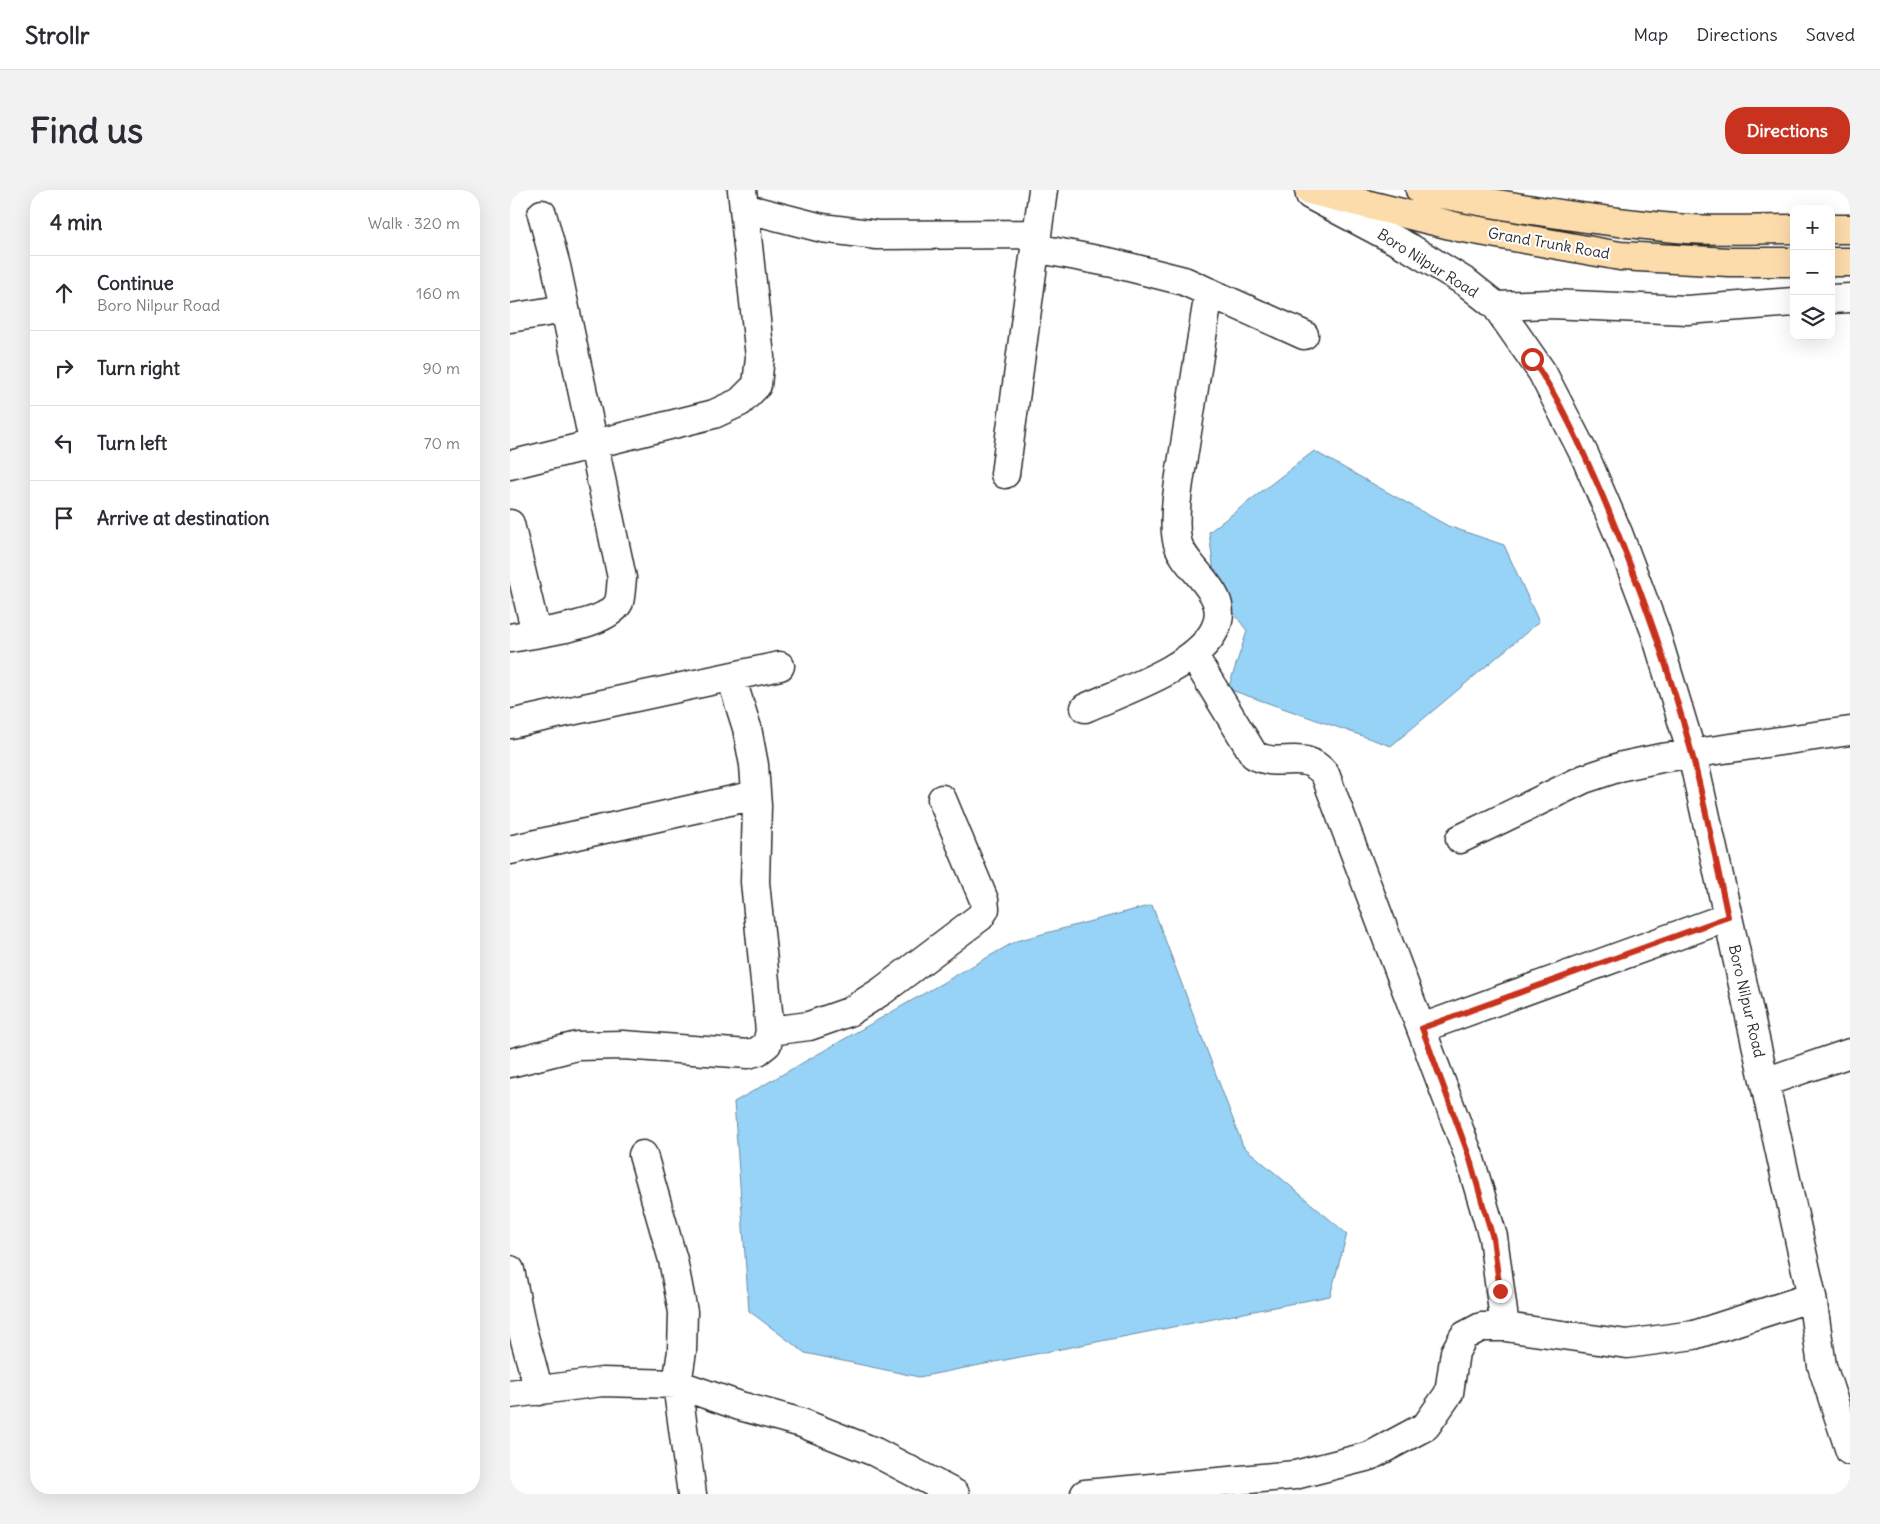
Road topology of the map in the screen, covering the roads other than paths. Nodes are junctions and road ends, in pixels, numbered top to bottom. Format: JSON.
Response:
{"nodes":[{"id":1,"x":1043,"y":190,"type":"edge"},
{"id":2,"x":1300,"y":190,"type":"edge"},
{"id":3,"x":1309,"y":190,"type":"edge"},
{"id":4,"x":1420,"y":190,"type":"edge"},
{"id":5,"x":743,"y":199,"type":"edge"},
{"id":6,"x":542,"y":214,"type":"dead end"},
{"id":7,"x":1850,"y":228,"type":"edge"},
{"id":8,"x":1790,"y":229,"type":"edge"},
{"id":9,"x":1835,"y":229,"type":"edge"},
{"id":10,"x":1036,"y":241,"type":"junction"},
{"id":11,"x":1790,"y":262,"type":"edge"},
{"id":12,"x":1835,"y":262,"type":"edge"},
{"id":13,"x":1850,"y":262,"type":"edge"},
{"id":14,"x":1209,"y":292,"type":"junction"},
{"id":15,"x":1850,"y":298,"type":"edge"},
{"id":16,"x":1835,"y":299,"type":"edge"},
{"id":17,"x":1790,"y":302,"type":"edge"},
{"id":18,"x":1496,"y":306,"type":"junction"},
{"id":19,"x":565,"y":309,"type":"junction"},
{"id":20,"x":510,"y":318,"type":"edge"},
{"id":21,"x":1304,"y":335,"type":"dead end"},
{"id":22,"x":593,"y":445,"type":"junction"},
{"id":23,"x":510,"y":466,"type":"edge"},
{"id":24,"x":1005,"y":474,"type":"dead end"},
{"id":25,"x":510,"y":524,"type":"edge"},
{"id":26,"x":536,"y":633,"type":"junction"},
{"id":27,"x":510,"y":638,"type":"edge"},
{"id":28,"x":1193,"y":655,"type":"junction"},
{"id":29,"x":780,"y":666,"type":"dead end"},
{"id":30,"x":731,"y":677,"type":"junction"},
{"id":31,"x":1085,"y":708,"type":"dead end"},
{"id":32,"x":510,"y":724,"type":"edge"},
{"id":33,"x":1850,"y":731,"type":"edge"},
{"id":34,"x":1692,"y":754,"type":"junction"},
{"id":35,"x":756,"y":795,"type":"junction"},
{"id":36,"x":942,"y":799,"type":"dead end"},
{"id":37,"x":1460,"y":839,"type":"dead end"},
{"id":38,"x":510,"y":850,"type":"edge"},
{"id":39,"x":1728,"y":917,"type":"junction"},
{"id":40,"x":1422,"y":1028,"type":"junction"},
{"id":41,"x":770,"y":1031,"type":"junction"},
{"id":42,"x":1850,"y":1053,"type":"edge"},
{"id":43,"x":510,"y":1063,"type":"edge"},
{"id":44,"x":1765,"y":1082,"type":"junction"},
{"id":45,"x":643,"y":1155,"type":"dead end"},
{"id":46,"x":510,"y":1270,"type":"edge"},
{"id":47,"x":1812,"y":1297,"type":"junction"},
{"id":48,"x":1505,"y":1327,"type":"junction"},
{"id":49,"x":677,"y":1384,"type":"junction"},
{"id":50,"x":539,"y":1390,"type":"junction"},
{"id":51,"x":510,"y":1394,"type":"edge"},
{"id":52,"x":1850,"y":1451,"type":"edge"},
{"id":53,"x":692,"y":1494,"type":"edge"},
{"id":54,"x":955,"y":1494,"type":"edge"},
{"id":55,"x":1085,"y":1494,"type":"edge"}],
"edges":[{"from":1,"to":10,"type":"street"},
{"from":2,"to":18,"type":"street","name":"Boro Nilpur Road"},
{"from":3,"to":11,"type":"highway","name":"Grand Trunk Road"},
{"from":4,"to":8,"type":"highway","name":"Grand Trunk Road"},
{"from":5,"to":10,"type":"street"},
{"from":5,"to":22,"type":"street"},
{"from":6,"to":19,"type":"street"},
{"from":7,"to":9,"type":"highway"},
{"from":10,"to":14,"type":"street"},
{"from":10,"to":24,"type":"street"},
{"from":12,"to":13,"type":"highway"},
{"from":14,"to":21,"type":"street"},
{"from":14,"to":28,"type":"street"},
{"from":15,"to":16,"type":"street"},
{"from":17,"to":18,"type":"street"},
{"from":18,"to":34,"type":"street","name":"Boro Nilpur Road"},
{"from":19,"to":20,"type":"street"},
{"from":19,"to":22,"type":"street"},
{"from":22,"to":23,"type":"street"},
{"from":22,"to":26,"type":"street"},
{"from":25,"to":26,"type":"street"},
{"from":26,"to":27,"type":"street"},
{"from":28,"to":31,"type":"street"},
{"from":28,"to":40,"type":"street"},
{"from":29,"to":30,"type":"street"},
{"from":30,"to":32,"type":"street"},
{"from":30,"to":35,"type":"street"},
{"from":33,"to":34,"type":"street"},
{"from":34,"to":37,"type":"street"},
{"from":34,"to":39,"type":"street","name":"Boro Nilpur Road"},
{"from":35,"to":38,"type":"street"},
{"from":35,"to":41,"type":"street"},
{"from":36,"to":41,"type":"street"},
{"from":39,"to":40,"type":"street"},
{"from":39,"to":44,"type":"street","name":"Boro Nilpur Road"},
{"from":40,"to":48,"type":"street"},
{"from":41,"to":43,"type":"street"},
{"from":42,"to":44,"type":"street"},
{"from":44,"to":47,"type":"street","name":"Boro Nilpur Road"},
{"from":45,"to":49,"type":"street"},
{"from":46,"to":50,"type":"street"},
{"from":47,"to":48,"type":"street"},
{"from":47,"to":52,"type":"street","name":"Boro Nilpur Road"},
{"from":48,"to":55,"type":"street"},
{"from":49,"to":50,"type":"street"},
{"from":49,"to":53,"type":"street"},
{"from":49,"to":54,"type":"street"},
{"from":50,"to":51,"type":"street"}]}
